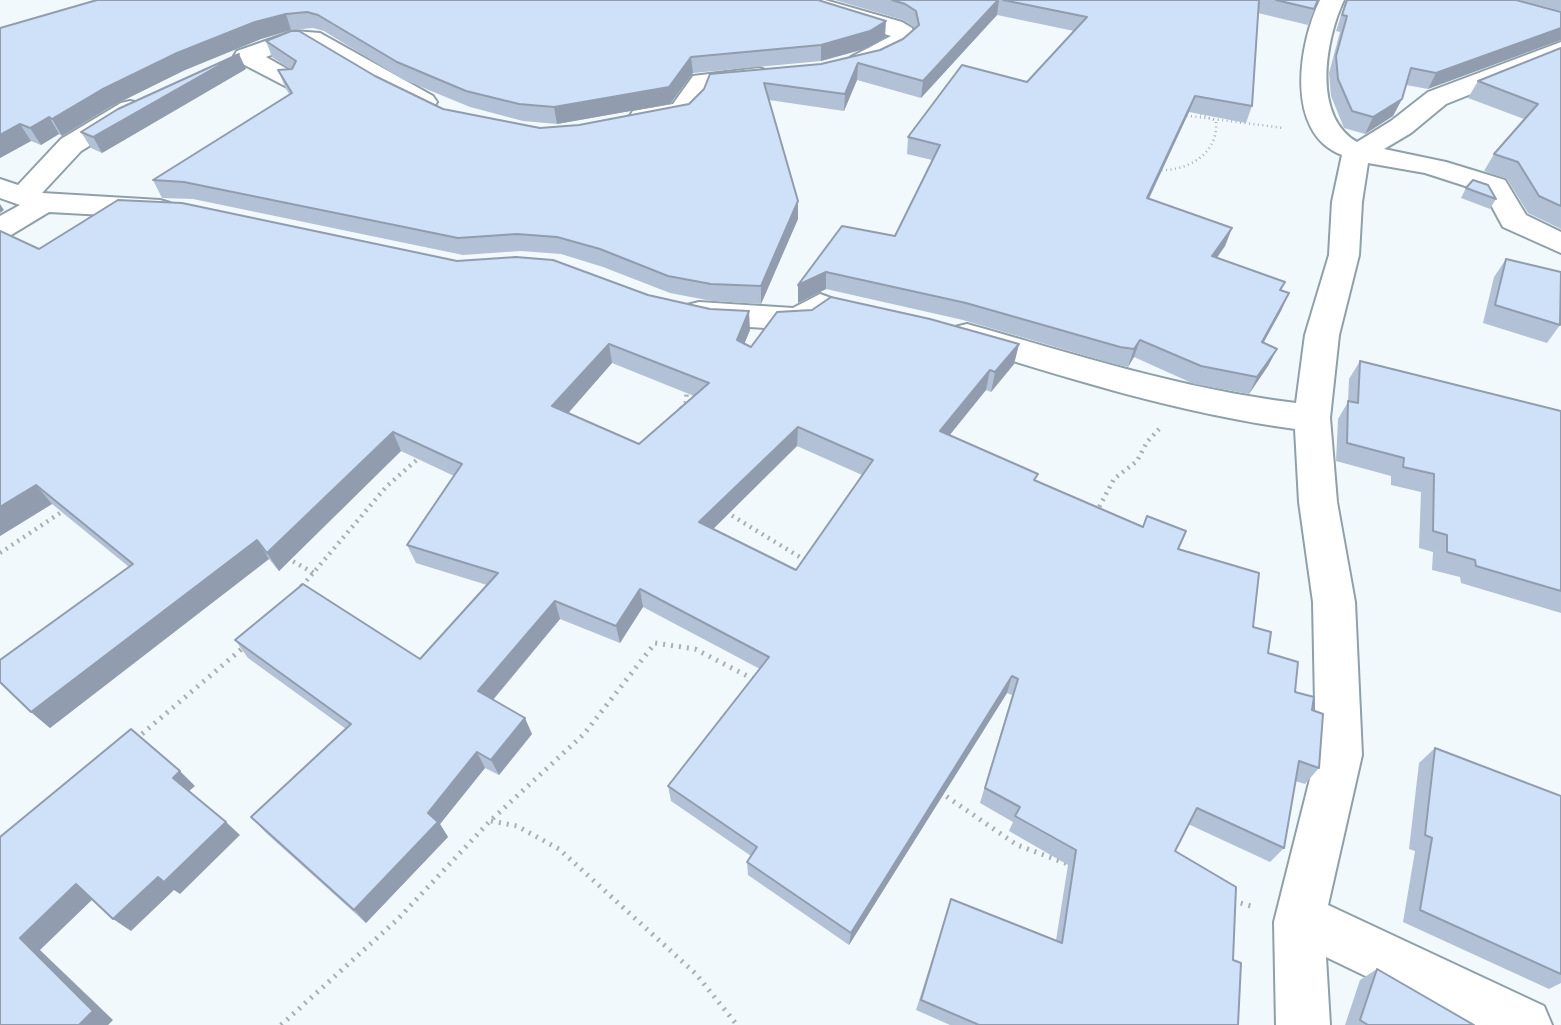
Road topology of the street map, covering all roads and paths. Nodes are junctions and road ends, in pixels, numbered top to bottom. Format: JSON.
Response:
{"nodes":[{"id":1,"x":800,"y":0,"type":"edge"},
{"id":2,"x":1332,"y":0,"type":"edge"},
{"id":3,"x":1561,"y":49,"type":"edge"},
{"id":4,"x":840,"y":67,"type":"edge"},
{"id":5,"x":782,"y":72,"type":"edge"},
{"id":6,"x":287,"y":79,"type":"edge"},
{"id":7,"x":150,"y":98,"type":"edge"},
{"id":8,"x":1192,"y":109,"type":"edge"},
{"id":9,"x":447,"y":113,"type":"edge"},
{"id":10,"x":1173,"y":113,"type":"edge"},
{"id":11,"x":620,"y":121,"type":"edge"},
{"id":12,"x":1216,"y":121,"type":"junction"},
{"id":13,"x":1322,"y":125,"type":"junction"},
{"id":14,"x":1356,"y":154,"type":"junction"},
{"id":15,"x":1148,"y":167,"type":"edge"},
{"id":16,"x":22,"y":195,"type":"edge"},
{"id":17,"x":192,"y":211,"type":"edge"},
{"id":18,"x":0,"y":229,"type":"edge"},
{"id":19,"x":1561,"y":244,"type":"edge"},
{"id":20,"x":675,"y":308,"type":"edge"},
{"id":21,"x":853,"y":309,"type":"edge"},
{"id":22,"x":712,"y":316,"type":"junction"},
{"id":23,"x":934,"y":327,"type":"edge"},
{"id":24,"x":1191,"y":396,"type":"junction"},
{"id":25,"x":678,"y":413,"type":"edge"},
{"id":26,"x":1312,"y":418,"type":"junction"},
{"id":27,"x":425,"y":452,"type":"edge"},
{"id":28,"x":718,"y":506,"type":"edge"},
{"id":29,"x":67,"y":508,"type":"edge"},
{"id":30,"x":1094,"y":518,"type":"edge"},
{"id":31,"x":0,"y":553,"type":"edge"},
{"id":32,"x":282,"y":555,"type":"edge"},
{"id":33,"x":820,"y":568,"type":"edge"},
{"id":34,"x":314,"y":573,"type":"junction"},
{"id":35,"x":296,"y":592,"type":"edge"},
{"id":36,"x":251,"y":641,"type":"edge"},
{"id":37,"x":765,"y":686,"type":"edge"},
{"id":38,"x":126,"y":748,"type":"edge"},
{"id":39,"x":939,"y":791,"type":"edge"},
{"id":40,"x":490,"y":821,"type":"junction"},
{"id":41,"x":1075,"y":864,"type":"edge"},
{"id":42,"x":1227,"y":899,"type":"edge"},
{"id":43,"x":1299,"y":920,"type":"junction"},
{"id":44,"x":281,"y":1025,"type":"edge"},
{"id":45,"x":737,"y":1025,"type":"edge"},
{"id":46,"x":1303,"y":1025,"type":"edge"},
{"id":47,"x":1525,"y":1025,"type":"edge"}],
"edges":[{"from":1,"to":4,"type":"street"},
{"from":2,"to":13,"type":"street"},
{"from":3,"to":14,"type":"street"},
{"from":5,"to":11,"type":"street"},
{"from":6,"to":9,"type":"street"},
{"from":7,"to":16,"type":"street"},
{"from":8,"to":12,"type":"path"},
{"from":10,"to":12,"type":"path"},
{"from":12,"to":13,"type":"path"},
{"from":12,"to":15,"type":"path"},
{"from":13,"to":14,"type":"street"},
{"from":14,"to":19,"type":"street"},
{"from":14,"to":26,"type":"street"},
{"from":16,"to":17,"type":"street"},
{"from":16,"to":18,"type":"street"},
{"from":20,"to":22,"type":"street"},
{"from":21,"to":22,"type":"street"},
{"from":22,"to":25,"type":"path"},
{"from":23,"to":24,"type":"street"},
{"from":24,"to":26,"type":"street"},
{"from":24,"to":30,"type":"path"},
{"from":26,"to":43,"type":"street"},
{"from":27,"to":34,"type":"path"},
{"from":28,"to":33,"type":"path"},
{"from":29,"to":31,"type":"path"},
{"from":32,"to":34,"type":"path"},
{"from":34,"to":35,"type":"path"},
{"from":36,"to":38,"type":"path"},
{"from":37,"to":40,"type":"path"},
{"from":39,"to":41,"type":"path"},
{"from":40,"to":44,"type":"path"},
{"from":40,"to":45,"type":"path"},
{"from":42,"to":43,"type":"path"},
{"from":43,"to":46,"type":"street"},
{"from":43,"to":47,"type":"street"}]}
